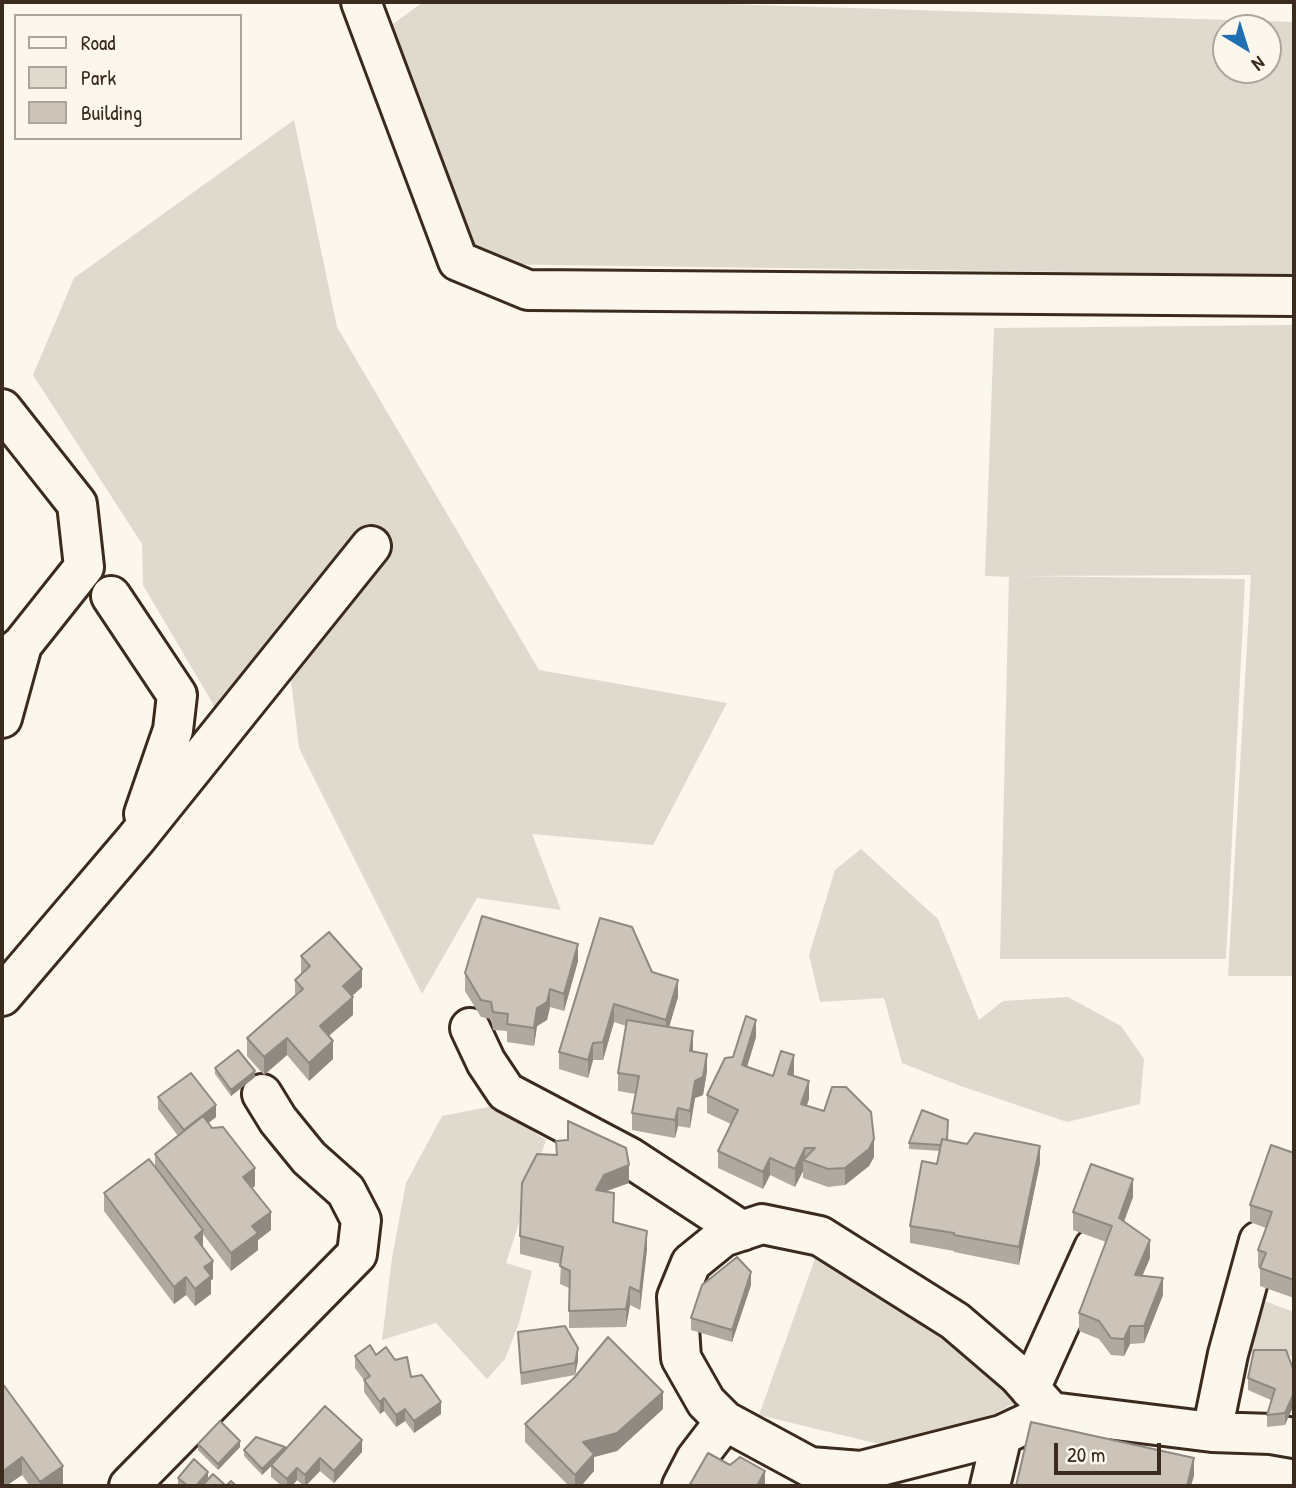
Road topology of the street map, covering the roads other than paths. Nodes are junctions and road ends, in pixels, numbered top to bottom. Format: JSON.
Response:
{"nodes":[{"id":1,"x":361,"y":2,"type":"edge"},
{"id":2,"x":1294,"y":296,"type":"edge"},
{"id":3,"x":2,"y":409,"type":"edge"},
{"id":4,"x":371,"y":546,"type":"dead end"},
{"id":5,"x":111,"y":596,"type":"dead end"},
{"id":6,"x":12,"y":653,"type":"edge"},
{"id":7,"x":2,"y":718,"type":"edge"},
{"id":8,"x":135,"y":840,"type":"junction"},
{"id":9,"x":2,"y":996,"type":"edge"},
{"id":10,"x":470,"y":1028,"type":"dead end"},
{"id":11,"x":262,"y":1094,"type":"dead end"},
{"id":12,"x":742,"y":1231,"type":"junction"},
{"id":13,"x":1259,"y":1241,"type":"edge"},
{"id":14,"x":1094,"y":1248,"type":"dead end"},
{"id":15,"x":1041,"y":1400,"type":"junction"},
{"id":16,"x":725,"y":1421,"type":"junction"},
{"id":17,"x":1212,"y":1432,"type":"junction"},
{"id":18,"x":1002,"y":1435,"type":"junction"},
{"id":19,"x":1294,"y":1438,"type":"edge"},
{"id":20,"x":130,"y":1486,"type":"edge"},
{"id":21,"x":682,"y":1486,"type":"edge"},
{"id":22,"x":990,"y":1486,"type":"edge"}],
"edges":[{"from":1,"to":2,"type":"street"},
{"from":3,"to":6,"type":"street"},
{"from":4,"to":8,"type":"street"},
{"from":5,"to":8,"type":"street"},
{"from":6,"to":7,"type":"street"},
{"from":8,"to":9,"type":"street"},
{"from":10,"to":12,"type":"street"},
{"from":11,"to":20,"type":"street"},
{"from":12,"to":15,"type":"street"},
{"from":12,"to":16,"type":"street"},
{"from":13,"to":17,"type":"street"},
{"from":14,"to":15,"type":"street"},
{"from":15,"to":17,"type":"street"},
{"from":15,"to":18,"type":"street"},
{"from":16,"to":18,"type":"street"},
{"from":16,"to":21,"type":"street"},
{"from":17,"to":19,"type":"street"},
{"from":18,"to":22,"type":"street"}]}
